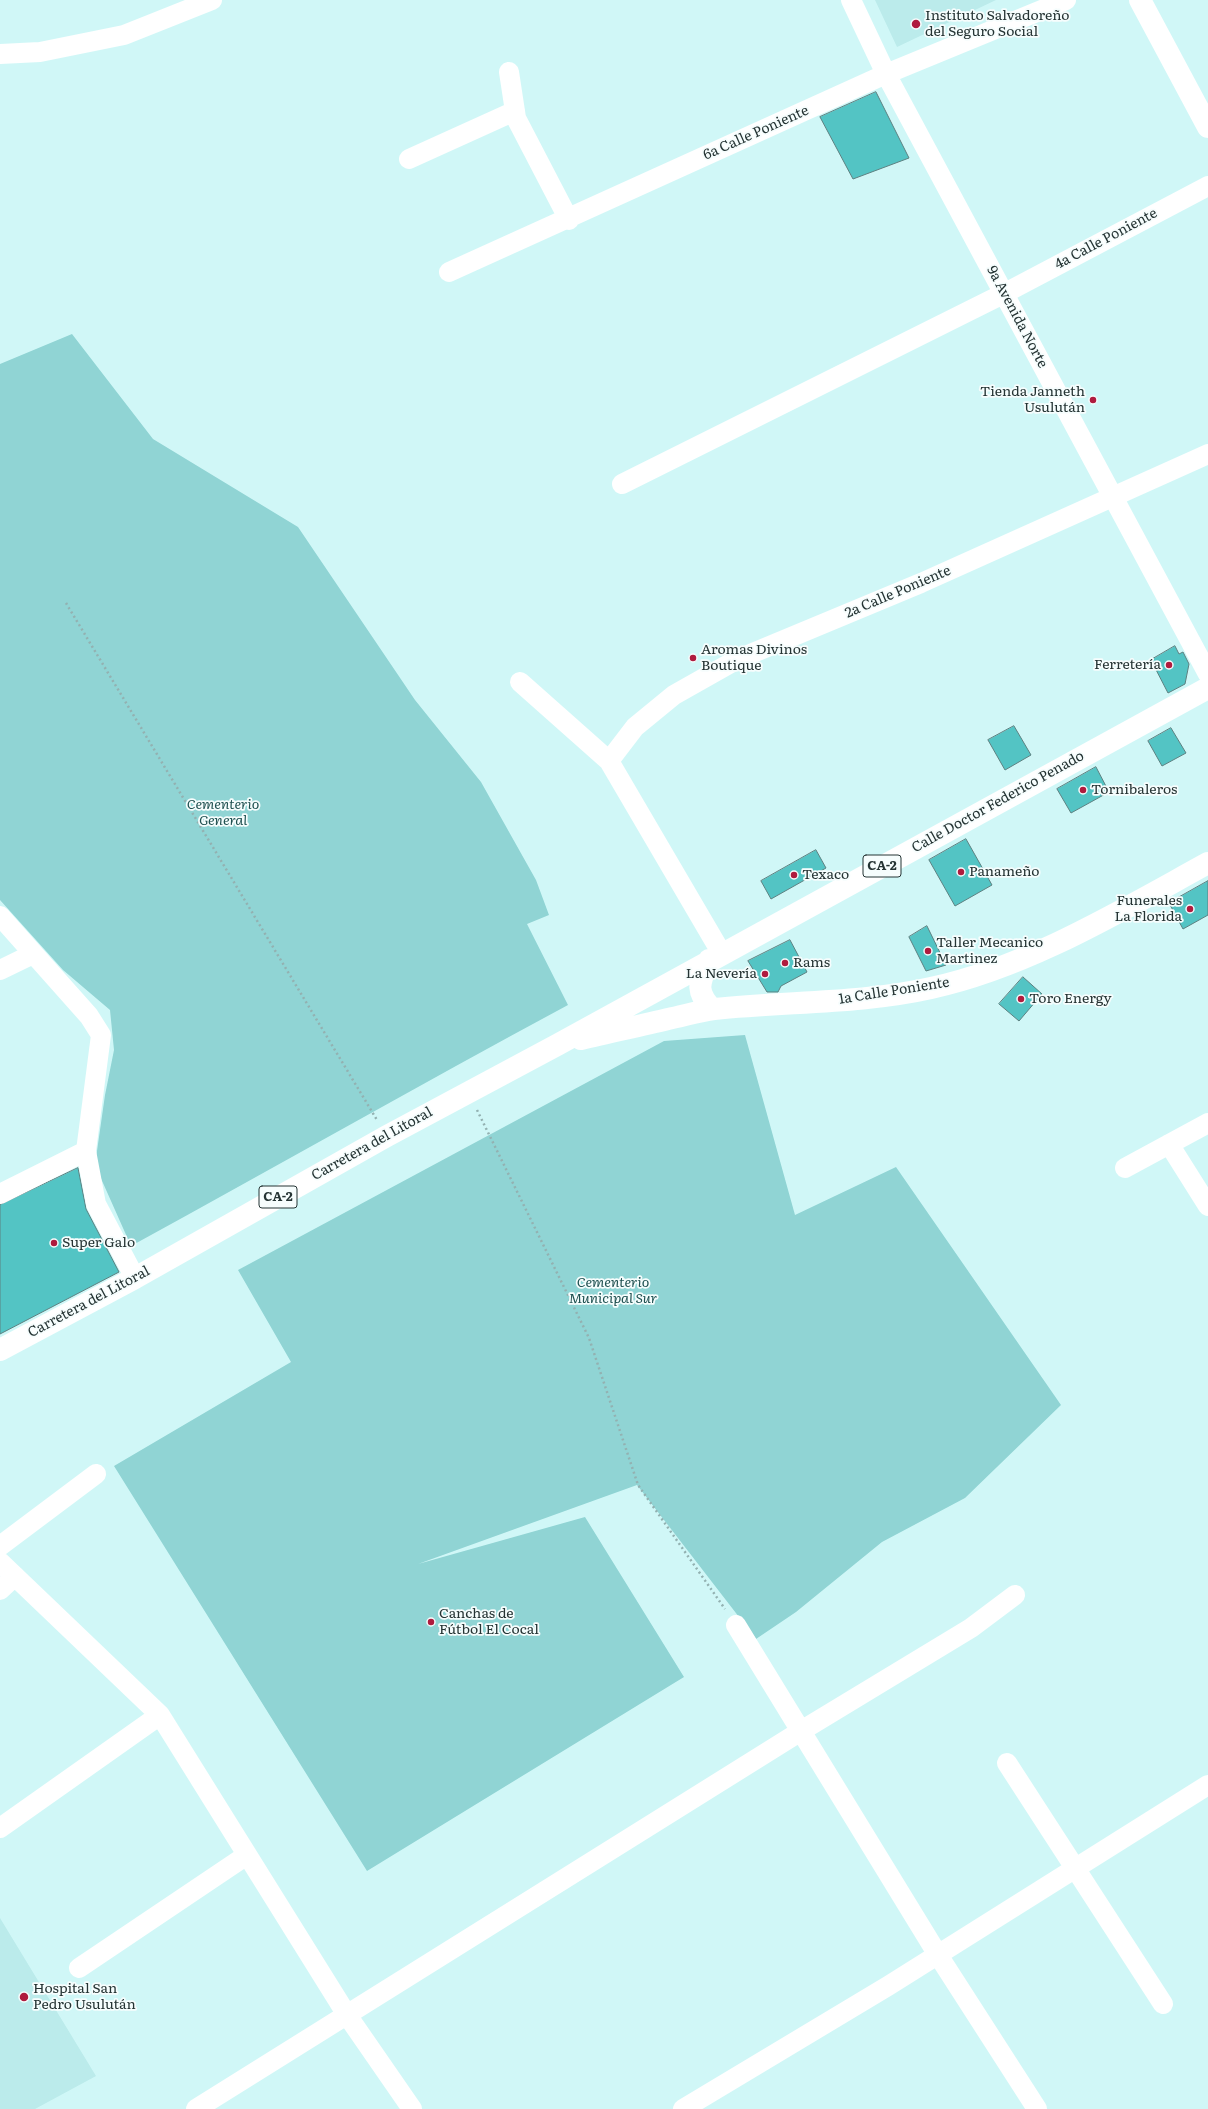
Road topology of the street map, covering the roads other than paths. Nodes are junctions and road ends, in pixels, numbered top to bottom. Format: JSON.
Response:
{"nodes":[{"id":1,"x":212,"y":0,"type":"edge"},
{"id":2,"x":851,"y":0,"type":"edge"},
{"id":3,"x":1066,"y":0,"type":"edge"},
{"id":4,"x":1140,"y":0,"type":"edge"},
{"id":5,"x":0,"y":54,"type":"edge"},
{"id":6,"x":509,"y":72,"type":"dead end"},
{"id":7,"x":886,"y":74,"type":"junction"},
{"id":8,"x":515,"y":111,"type":"junction"},
{"id":9,"x":1208,"y":128,"type":"edge"},
{"id":10,"x":409,"y":159,"type":"dead end"},
{"id":11,"x":1208,"y":186,"type":"edge"},
{"id":12,"x":569,"y":220,"type":"junction"},
{"id":13,"x":449,"y":272,"type":"dead end"},
{"id":14,"x":1005,"y":293,"type":"junction"},
{"id":15,"x":1208,"y":454,"type":"edge"},
{"id":16,"x":622,"y":484,"type":"dead end"},
{"id":17,"x":1114,"y":498,"type":"junction"},
{"id":18,"x":1208,"y":674,"type":"edge"},
{"id":19,"x":520,"y":682,"type":"dead end"},
{"id":20,"x":1208,"y":688,"type":"edge"},
{"id":21,"x":609,"y":761,"type":"junction"},
{"id":22,"x":1208,"y":863,"type":"edge"},
{"id":23,"x":0,"y":916,"type":"edge"},
{"id":24,"x":33,"y":954,"type":"junction"},
{"id":25,"x":715,"y":957,"type":"junction"},
{"id":26,"x":0,"y":970,"type":"edge"},
{"id":27,"x":712,"y":1009,"type":"junction"},
{"id":28,"x":557,"y":1045,"type":"junction"},
{"id":29,"x":1208,"y":1123,"type":"edge"},
{"id":30,"x":1170,"y":1144,"type":"junction"},
{"id":31,"x":86,"y":1151,"type":"junction"},
{"id":32,"x":1125,"y":1168,"type":"dead end"},
{"id":33,"x":0,"y":1194,"type":"edge"},
{"id":34,"x":1208,"y":1206,"type":"edge"},
{"id":35,"x":135,"y":1278,"type":"junction"},
{"id":36,"x":0,"y":1350,"type":"edge"},
{"id":37,"x":96,"y":1474,"type":"dead end"},
{"id":38,"x":0,"y":1546,"type":"edge"},
{"id":39,"x":0,"y":1562,"type":"edge"},
{"id":40,"x":15,"y":1576,"type":"junction"},
{"id":41,"x":0,"y":1590,"type":"edge"},
{"id":42,"x":1015,"y":1595,"type":"dead end"},
{"id":43,"x":736,"y":1625,"type":"road end"},
{"id":44,"x":160,"y":1715,"type":"junction"},
{"id":45,"x":801,"y":1731,"type":"junction"},
{"id":46,"x":1007,"y":1763,"type":"dead end"},
{"id":47,"x":1208,"y":1785,"type":"edge"},
{"id":48,"x":0,"y":1828,"type":"edge"},
{"id":49,"x":247,"y":1855,"type":"junction"},
{"id":50,"x":1075,"y":1868,"type":"junction"},
{"id":51,"x":938,"y":1955,"type":"junction"},
{"id":52,"x":79,"y":1968,"type":"dead end"},
{"id":53,"x":1163,"y":2004,"type":"dead end"},
{"id":54,"x":347,"y":2014,"type":"junction"},
{"id":55,"x":196,"y":2109,"type":"edge"},
{"id":56,"x":412,"y":2109,"type":"edge"},
{"id":57,"x":683,"y":2109,"type":"edge"},
{"id":58,"x":1037,"y":2109,"type":"edge"}],
"edges":[{"from":1,"to":5,"type":"street"},
{"from":2,"to":7,"type":"street","name":"9a Avenida Norte"},
{"from":3,"to":7,"type":"street","name":"6a Calle Poniente"},
{"from":4,"to":9,"type":"main road"},
{"from":6,"to":8,"type":"street"},
{"from":7,"to":12,"type":"street","name":"6a Calle Poniente"},
{"from":7,"to":14,"type":"street","name":"9a Avenida Norte"},
{"from":8,"to":10,"type":"street"},
{"from":8,"to":12,"type":"street"},
{"from":11,"to":14,"type":"street","name":"4a Calle Poniente"},
{"from":12,"to":13,"type":"street","name":"6a Calle Poniente"},
{"from":14,"to":16,"type":"street","name":"4a Calle Poniente"},
{"from":14,"to":17,"type":"street","name":"9a Avenida Norte"},
{"from":15,"to":17,"type":"street","name":"2a Calle Poniente"},
{"from":17,"to":18,"type":"street","name":"9a Avenida Norte"},
{"from":17,"to":21,"type":"street","name":"2a Calle Poniente"},
{"from":19,"to":21,"type":"street"},
{"from":20,"to":25,"type":"main road","name":"Calle Doctor Federico Penado","number":"CA-2"},
{"from":21,"to":25,"type":"street"},
{"from":22,"to":27,"type":"main road","name":"1a Calle Poniente","number":"CA-2"},
{"from":23,"to":24,"type":"street"},
{"from":24,"to":26,"type":"street"},
{"from":24,"to":31,"type":"street"},
{"from":25,"to":27,"type":"main road"},
{"from":25,"to":28,"type":"main road","name":"Calle Doctor Federico Penado","number":"CA-2"},
{"from":27,"to":28,"type":"main road","name":"1a Calle Poniente","number":"CA-2"},
{"from":28,"to":35,"type":"main road","name":"Carretera del Litoral","number":"CA-2"},
{"from":29,"to":30,"type":"street"},
{"from":30,"to":32,"type":"street"},
{"from":30,"to":34,"type":"street"},
{"from":31,"to":33,"type":"street"},
{"from":31,"to":35,"type":"street"},
{"from":35,"to":36,"type":"main road","name":"Carretera del Litoral","number":"CA-2"},
{"from":37,"to":38,"type":"street"},
{"from":39,"to":40,"type":"street"},
{"from":40,"to":41,"type":"street"},
{"from":40,"to":44,"type":"street"},
{"from":42,"to":45,"type":"street"},
{"from":43,"to":45,"type":"street"},
{"from":44,"to":48,"type":"street"},
{"from":44,"to":49,"type":"street"},
{"from":45,"to":51,"type":"street"},
{"from":45,"to":54,"type":"street"},
{"from":46,"to":50,"type":"street"},
{"from":47,"to":50,"type":"street"},
{"from":49,"to":52,"type":"street"},
{"from":49,"to":54,"type":"street"},
{"from":50,"to":51,"type":"street"},
{"from":50,"to":53,"type":"street"},
{"from":51,"to":57,"type":"street"},
{"from":51,"to":58,"type":"street"},
{"from":54,"to":55,"type":"street"},
{"from":54,"to":56,"type":"street"}]}
